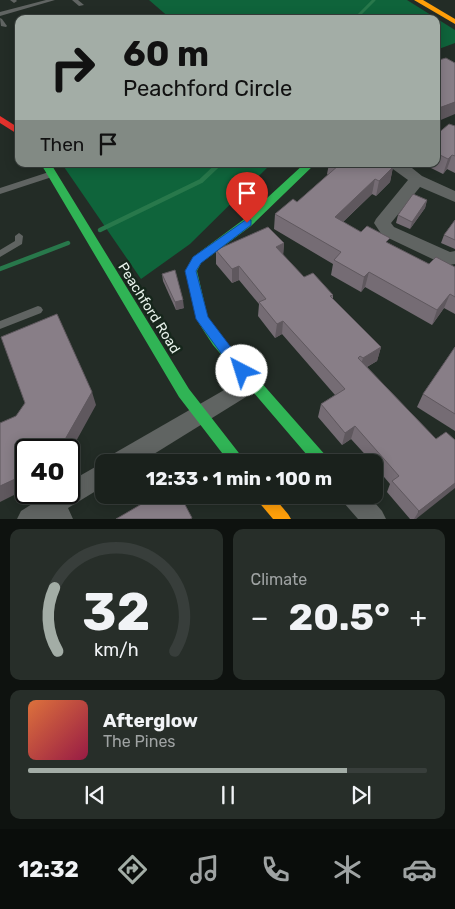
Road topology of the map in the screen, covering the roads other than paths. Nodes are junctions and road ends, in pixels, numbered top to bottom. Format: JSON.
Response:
{"nodes":[{"id":1,"x":52,"y":0,"type":"edge"},
{"id":2,"x":75,"y":0,"type":"edge"},
{"id":3,"x":418,"y":0,"type":"edge"},
{"id":4,"x":80,"y":5,"type":"dead end"},
{"id":5,"x":0,"y":14,"type":"edge"},
{"id":6,"x":0,"y":20,"type":"edge"},
{"id":7,"x":455,"y":22,"type":"edge"},
{"id":8,"x":4,"y":26,"type":"dead end"},
{"id":9,"x":0,"y":119,"type":"edge"},
{"id":10,"x":15,"y":129,"type":"edge"},
{"id":11,"x":48,"y":167,"type":"edge"},
{"id":12,"x":307,"y":167,"type":"edge"},
{"id":13,"x":401,"y":167,"type":"edge"},
{"id":14,"x":52,"y":174,"type":"junction"},
{"id":15,"x":417,"y":180,"type":"junction"},
{"id":16,"x":0,"y":192,"type":"edge"},
{"id":17,"x":455,"y":197,"type":"edge"},
{"id":18,"x":19,"y":236,"type":"dead end"},
{"id":19,"x":0,"y":254,"type":"edge"},
{"id":20,"x":455,"y":257,"type":"edge"},
{"id":21,"x":38,"y":310,"type":"dead end"},
{"id":22,"x":0,"y":325,"type":"edge"},
{"id":23,"x":252,"y":383,"type":"junction"},
{"id":24,"x":198,"y":414,"type":"junction"},
{"id":25,"x":134,"y":454,"type":"edge"},
{"id":26,"x":230,"y":454,"type":"edge"},
{"id":27,"x":315,"y":454,"type":"edge"},
{"id":28,"x":95,"y":481,"type":"edge"},
{"id":29,"x":270,"y":504,"type":"edge"},
{"id":30,"x":360,"y":504,"type":"edge"},
{"id":31,"x":58,"y":512,"type":"edge"},
{"id":32,"x":29,"y":519,"type":"edge"},
{"id":33,"x":283,"y":519,"type":"edge"},
{"id":34,"x":374,"y":519,"type":"edge"}],
"edges":[{"from":1,"to":5,"type":"lane"},
{"from":2,"to":4,"type":"lane"},
{"from":3,"to":7,"type":"street"},
{"from":6,"to":8,"type":"lane"},
{"from":9,"to":10,"type":"street"},
{"from":11,"to":14,"type":"street","name":"Peachford Road"},
{"from":12,"to":23,"type":"street"},
{"from":13,"to":15,"type":"street"},
{"from":14,"to":16,"type":"lane"},
{"from":14,"to":24,"type":"street","name":"Peachford Road"},
{"from":15,"to":17,"type":"street"},
{"from":15,"to":20,"type":"street"},
{"from":18,"to":19,"type":"lane"},
{"from":21,"to":22,"type":"lane"},
{"from":23,"to":24,"type":"street"},
{"from":23,"to":27,"type":"street"},
{"from":24,"to":25,"type":"street"},
{"from":24,"to":26,"type":"street","name":"Peachford Road"},
{"from":28,"to":31,"type":"street"},
{"from":29,"to":33,"type":"street"},
{"from":30,"to":34,"type":"street"},
{"from":31,"to":32,"type":"street"}]}
